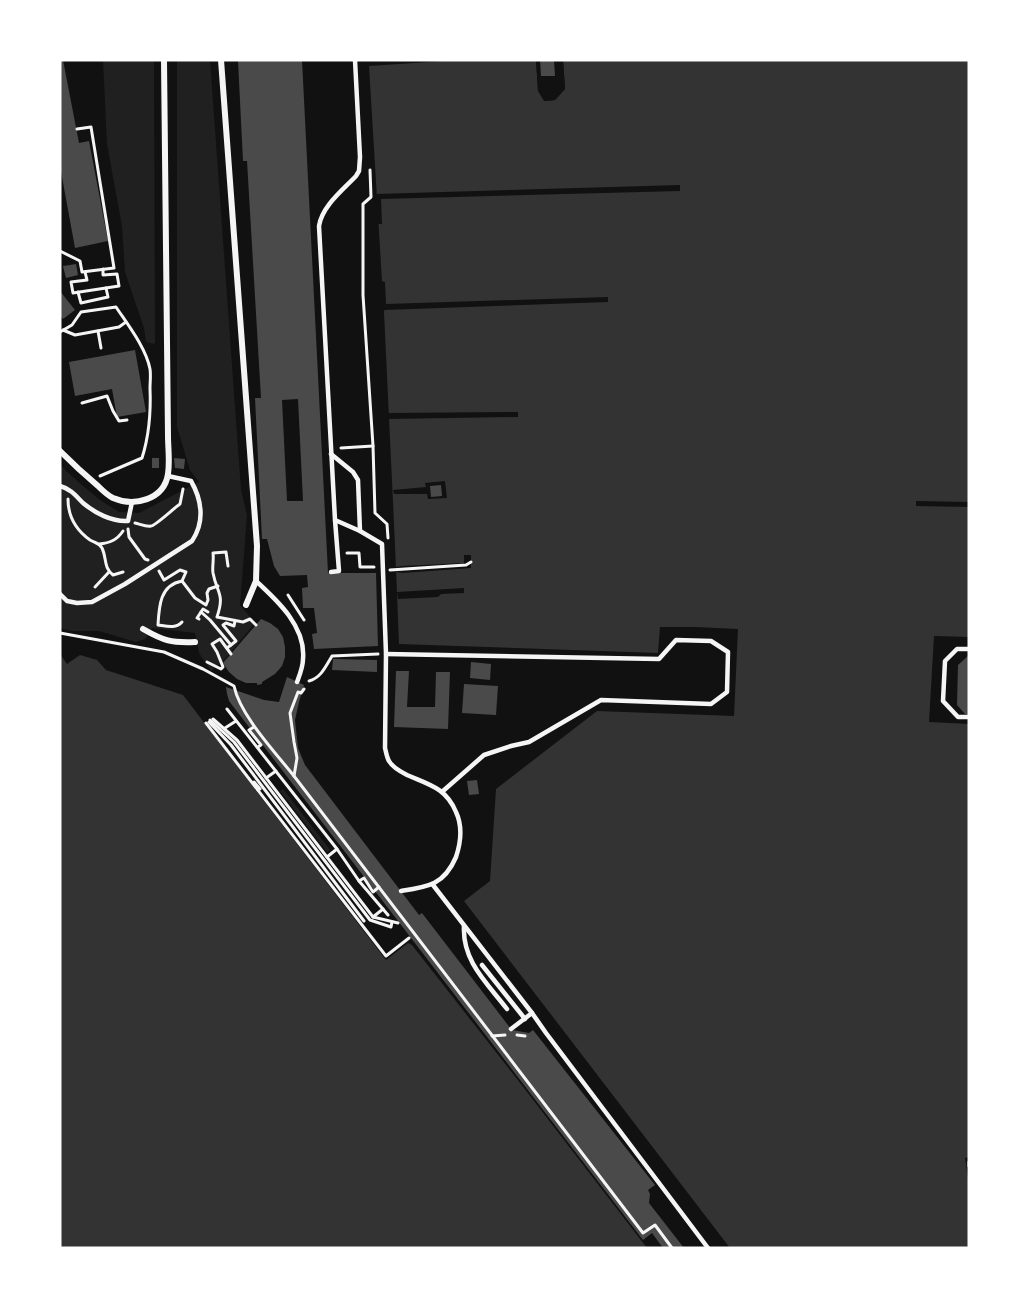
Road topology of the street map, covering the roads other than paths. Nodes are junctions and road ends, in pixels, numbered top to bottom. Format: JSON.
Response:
{"nodes":[{"id":1,"x":164,"y":60,"type":"edge"},
{"id":2,"x":221,"y":60,"type":"edge"},
{"id":3,"x":355,"y":60,"type":"edge"},
{"id":4,"x":60,"y":451,"type":"edge"},
{"id":5,"x":331,"y":451,"type":"junction"},
{"id":6,"x":168,"y":476,"type":"junction"},
{"id":7,"x":60,"y":486,"type":"edge"},
{"id":8,"x":132,"y":502,"type":"junction"},
{"id":9,"x":335,"y":520,"type":"junction"},
{"id":10,"x":360,"y":531,"type":"junction"},
{"id":11,"x":331,"y":572,"type":"dead end"},
{"id":12,"x":256,"y":581,"type":"junction"},
{"id":13,"x":60,"y":594,"type":"edge"},
{"id":14,"x":246,"y":606,"type":"dead end"},
{"id":15,"x":143,"y":629,"type":"dead end"},
{"id":16,"x":195,"y":642,"type":"dead end"},
{"id":17,"x":969,"y":649,"type":"edge"},
{"id":18,"x":386,"y":654,"type":"junction"},
{"id":19,"x":297,"y":682,"type":"dead end"},
{"id":20,"x":969,"y":717,"type":"edge"},
{"id":21,"x":443,"y":791,"type":"junction"},
{"id":22,"x":433,"y":885,"type":"junction"},
{"id":23,"x":401,"y":891,"type":"dead end"},
{"id":24,"x":464,"y":925,"type":"junction"},
{"id":25,"x":482,"y":964,"type":"dead end"},
{"id":26,"x":507,"y":1009,"type":"dead end"},
{"id":27,"x":532,"y":1013,"type":"junction"},
{"id":28,"x":525,"y":1019,"type":"junction"},
{"id":29,"x":511,"y":1029,"type":"dead end"},
{"id":30,"x":708,"y":1248,"type":"edge"}],
"edges":[{"from":1,"to":6,"type":"street"},
{"from":2,"to":12,"type":"street"},
{"from":3,"to":5,"type":"lane"},
{"from":4,"to":8,"type":"street"},
{"from":5,"to":9,"type":"lane"},
{"from":5,"to":10,"type":"lane"},
{"from":6,"to":8,"type":"street"},
{"from":6,"to":13,"type":"lane"},
{"from":7,"to":8,"type":"lane"},
{"from":9,"to":10,"type":"lane"},
{"from":9,"to":11,"type":"lane"},
{"from":10,"to":18,"type":"lane"},
{"from":12,"to":14,"type":"street"},
{"from":12,"to":19,"type":"lane"},
{"from":15,"to":16,"type":"street"},
{"from":17,"to":20,"type":"lane"},
{"from":18,"to":21,"type":"lane"},
{"from":18,"to":21,"type":"lane"},
{"from":21,"to":22,"type":"lane"},
{"from":22,"to":23,"type":"lane"},
{"from":22,"to":24,"type":"lane"},
{"from":24,"to":26,"type":"lane"},
{"from":24,"to":27,"type":"lane"},
{"from":25,"to":28,"type":"lane"},
{"from":27,"to":28,"type":"lane"},
{"from":27,"to":30,"type":"lane"},
{"from":28,"to":29,"type":"lane"}]}
